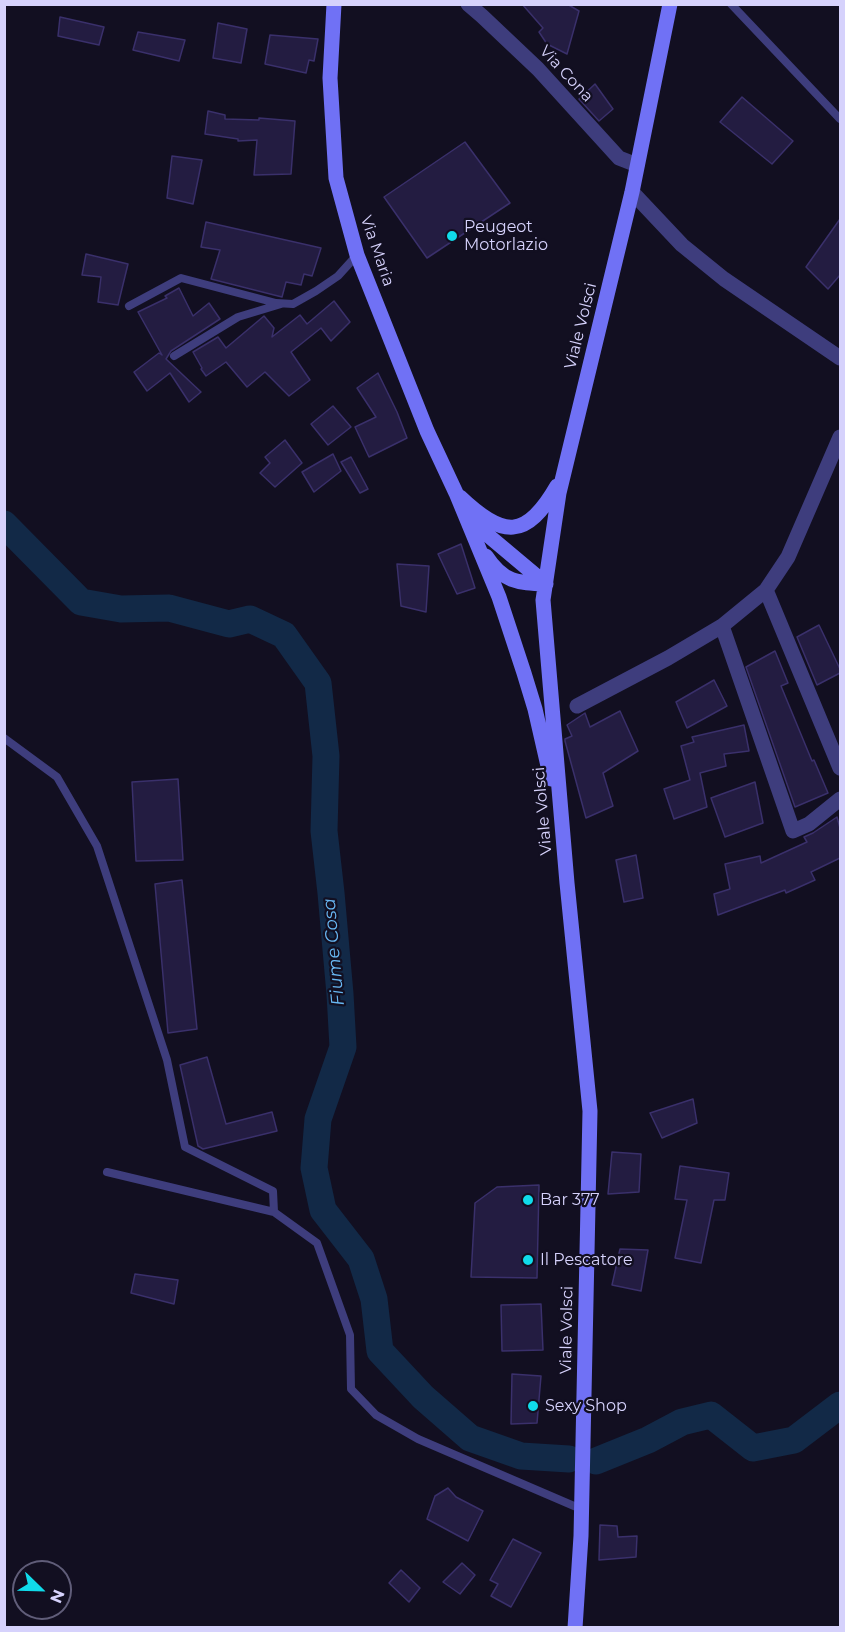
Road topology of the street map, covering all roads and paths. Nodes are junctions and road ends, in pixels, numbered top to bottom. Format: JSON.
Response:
{"nodes":[{"id":1,"x":334,"y":4,"type":"edge"},
{"id":2,"x":468,"y":4,"type":"edge"},
{"id":3,"x":670,"y":4,"type":"edge"},
{"id":4,"x":731,"y":4,"type":"edge"},
{"id":5,"x":840,"y":119,"type":"edge"},
{"id":6,"x":637,"y":165,"type":"junction"},
{"id":7,"x":632,"y":192,"type":"junction"},
{"id":8,"x":357,"y":255,"type":"junction"},
{"id":9,"x":283,"y":303,"type":"junction"},
{"id":10,"x":129,"y":306,"type":"dead end"},
{"id":11,"x":174,"y":356,"type":"dead end"},
{"id":12,"x":840,"y":358,"type":"edge"},
{"id":13,"x":840,"y":437,"type":"edge"},
{"id":14,"x":562,"y":478,"type":"junction"},
{"id":15,"x":456,"y":493,"type":"junction"},
{"id":16,"x":474,"y":539,"type":"junction"},
{"id":17,"x":546,"y":584,"type":"junction"},
{"id":18,"x":766,"y":590,"type":"junction"},
{"id":19,"x":722,"y":626,"type":"junction"},
{"id":20,"x":577,"y":706,"type":"dead end"},
{"id":21,"x":4,"y":738,"type":"edge"},
{"id":22,"x":840,"y":768,"type":"edge"},
{"id":23,"x":840,"y":799,"type":"edge"},
{"id":24,"x":561,"y":818,"type":"junction"},
{"id":25,"x":107,"y":1172,"type":"dead end"},
{"id":26,"x":274,"y":1212,"type":"junction"},
{"id":27,"x":581,"y":1509,"type":"junction"},
{"id":28,"x":575,"y":1628,"type":"edge"}],
"edges":[{"from":1,"to":8,"type":"main road","name":"Via Maria"},
{"from":2,"to":6,"type":"street","name":"Via Cona"},
{"from":3,"to":6,"type":"main road","name":"Viale Volsci"},
{"from":4,"to":5,"type":"lane"},
{"from":6,"to":7,"type":"main road","name":"Viale Volsci"},
{"from":7,"to":12,"type":"street"},
{"from":7,"to":14,"type":"main road","name":"Viale Volsci"},
{"from":8,"to":9,"type":"lane"},
{"from":8,"to":15,"type":"main road","name":"Via Maria"},
{"from":9,"to":10,"type":"lane"},
{"from":9,"to":11,"type":"lane"},
{"from":13,"to":18,"type":"street"},
{"from":14,"to":15,"type":"main road"},
{"from":14,"to":17,"type":"main road","name":"Viale Volsci"},
{"from":15,"to":16,"type":"main road"},
{"from":15,"to":17,"type":"main road"},
{"from":16,"to":17,"type":"main road"},
{"from":16,"to":24,"type":"main road"},
{"from":17,"to":24,"type":"main road","name":"Viale Volsci"},
{"from":18,"to":19,"type":"street"},
{"from":18,"to":22,"type":"street"},
{"from":19,"to":20,"type":"street"},
{"from":19,"to":23,"type":"street"},
{"from":21,"to":26,"type":"lane"},
{"from":24,"to":27,"type":"main road","name":"Viale Volsci"},
{"from":25,"to":26,"type":"lane"},
{"from":26,"to":27,"type":"lane"},
{"from":27,"to":28,"type":"main road","name":"Viale Volsci"}]}
